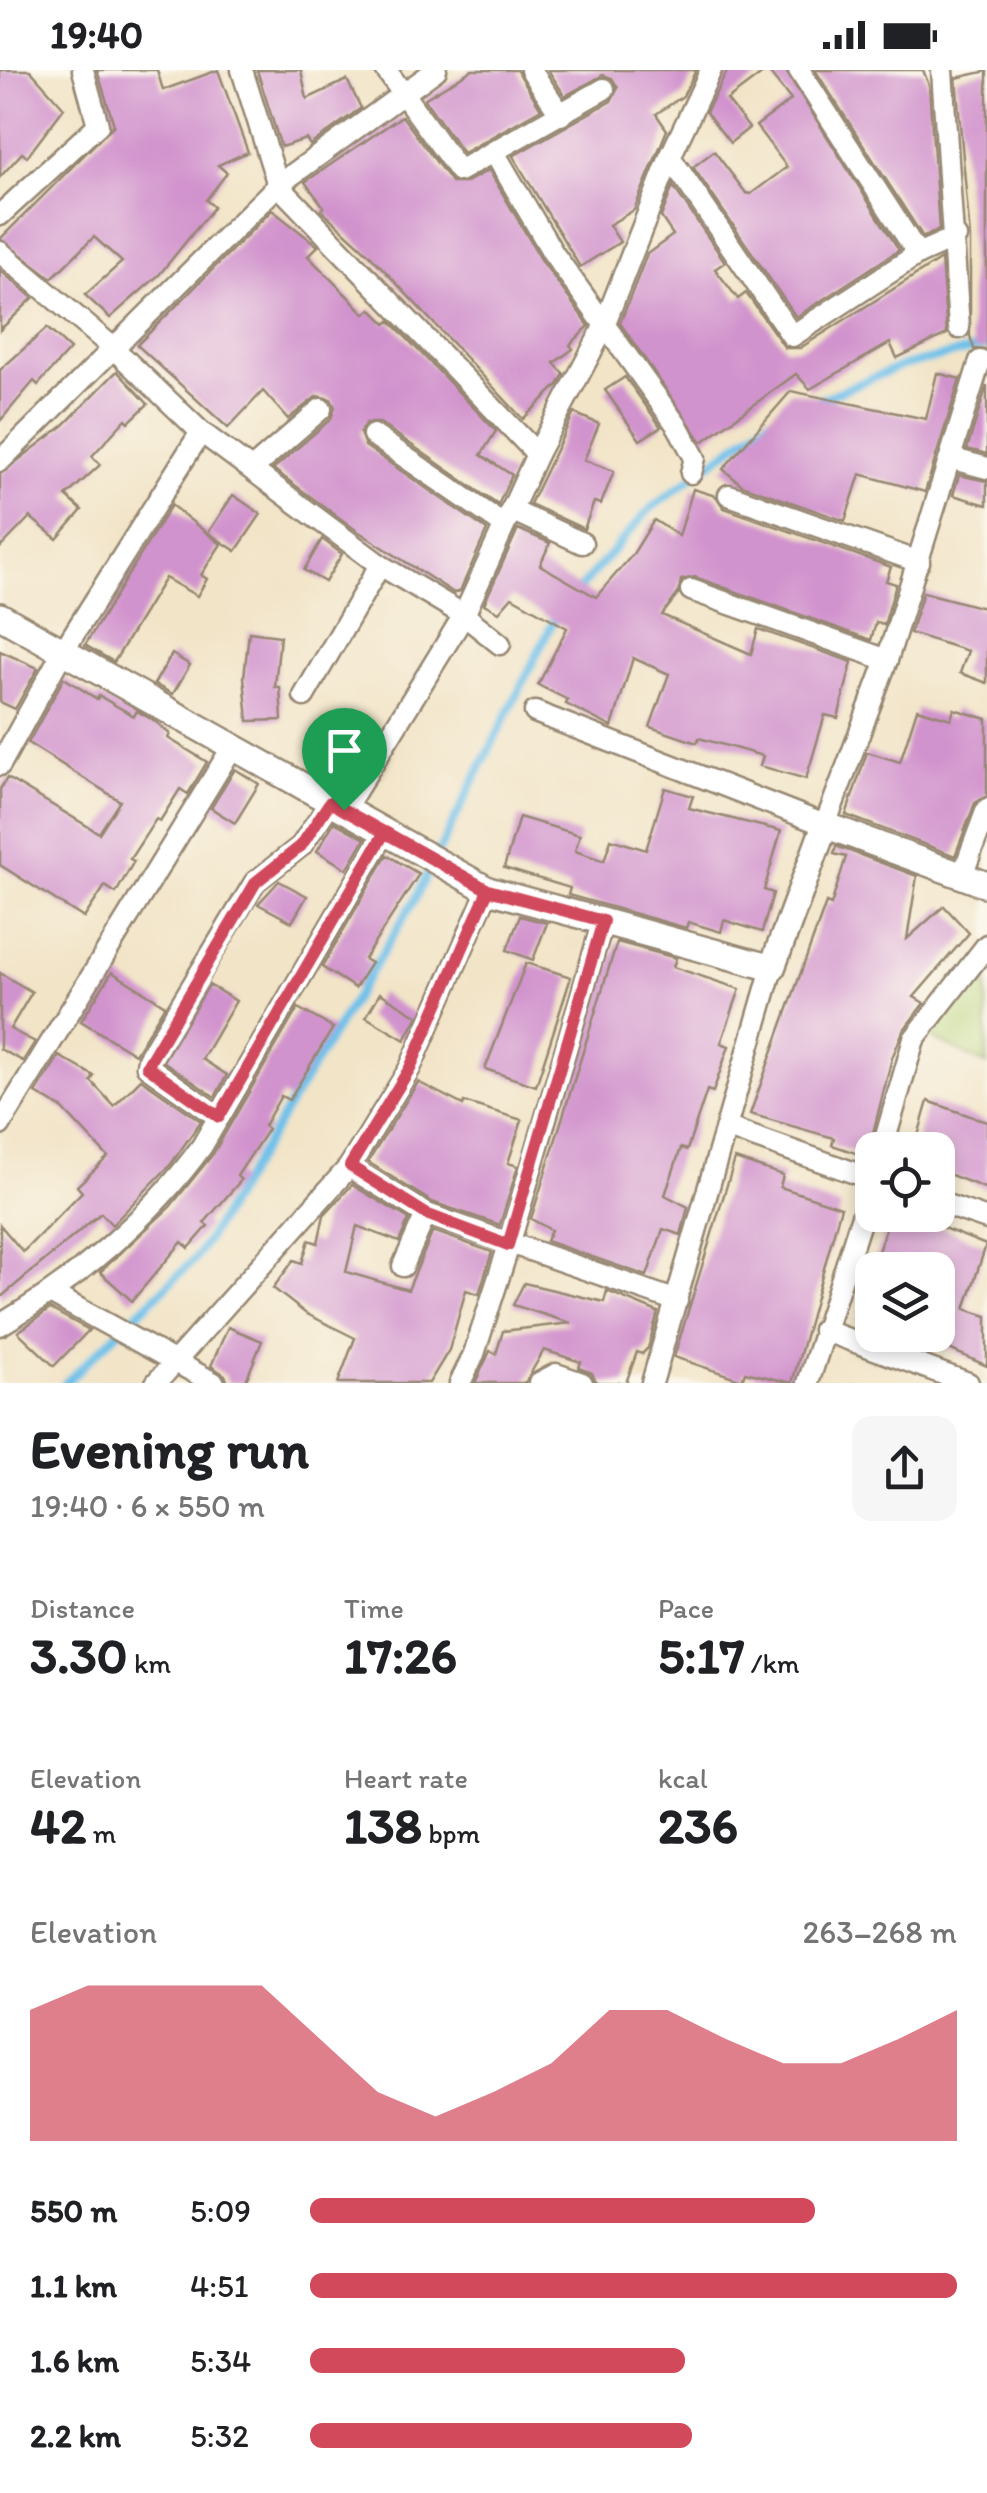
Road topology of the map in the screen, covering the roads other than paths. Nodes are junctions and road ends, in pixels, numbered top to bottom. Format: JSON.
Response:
{"nodes":[{"id":1,"x":83,"y":70,"type":"edge"},
{"id":2,"x":242,"y":70,"type":"edge"},
{"id":3,"x":386,"y":70,"type":"edge"},
{"id":4,"x":436,"y":70,"type":"edge"},
{"id":5,"x":531,"y":70,"type":"edge"},
{"id":6,"x":712,"y":70,"type":"edge"},
{"id":7,"x":799,"y":70,"type":"edge"},
{"id":8,"x":942,"y":70,"type":"edge"},
{"id":9,"x":604,"y":89,"type":"dead end"},
{"id":10,"x":399,"y":92,"type":"junction"},
{"id":11,"x":561,"y":115,"type":"junction"},
{"id":12,"x":494,"y":152,"type":"junction"},
{"id":13,"x":670,"y":157,"type":"junction"},
{"id":14,"x":278,"y":185,"type":"junction"},
{"id":15,"x":0,"y":215,"type":"edge"},
{"id":16,"x":956,"y":237,"type":"junction"},
{"id":17,"x":0,"y":252,"type":"edge"},
{"id":18,"x":918,"y":254,"type":"junction"},
{"id":19,"x":603,"y":325,"type":"junction"},
{"id":20,"x":959,"y":328,"type":"dead end"},
{"id":21,"x":112,"y":347,"type":"junction"},
{"id":22,"x":980,"y":361,"type":"dead end"},
{"id":23,"x":321,"y":409,"type":"dead end"},
{"id":24,"x":200,"y":432,"type":"junction"},
{"id":25,"x":373,"y":436,"type":"dead end"},
{"id":26,"x":8,"y":439,"type":"edge"},
{"id":27,"x":536,"y":454,"type":"junction"},
{"id":28,"x":953,"y":459,"type":"junction"},
{"id":29,"x":0,"y":461,"type":"edge"},
{"id":30,"x":987,"y":468,"type":"edge"},
{"id":31,"x":252,"y":470,"type":"junction"},
{"id":32,"x":691,"y":474,"type":"dead end"},
{"id":33,"x":729,"y":495,"type":"dead end"},
{"id":34,"x":508,"y":518,"type":"junction"},
{"id":35,"x":582,"y":544,"type":"dead end"},
{"id":36,"x":919,"y":562,"type":"junction"},
{"id":37,"x":380,"y":565,"type":"junction"},
{"id":38,"x":691,"y":590,"type":"dead end"},
{"id":39,"x":464,"y":615,"type":"junction"},
{"id":40,"x":0,"y":616,"type":"edge"},
{"id":41,"x":500,"y":644,"type":"dead end"},
{"id":42,"x":62,"y":653,"type":"junction"},
{"id":43,"x":887,"y":660,"type":"junction"},
{"id":44,"x":304,"y":696,"type":"dead end"},
{"id":45,"x":535,"y":712,"type":"dead end"},
{"id":46,"x":232,"y":748,"type":"junction"},
{"id":47,"x":0,"y":765,"type":"edge"},
{"id":48,"x":337,"y":806,"type":"junction"},
{"id":49,"x":987,"y":809,"type":"edge"},
{"id":50,"x":824,"y":825,"type":"junction"},
{"id":51,"x":385,"y":832,"type":"junction"},
{"id":52,"x":962,"y":876,"type":"junction"},
{"id":53,"x":987,"y":885,"type":"edge"},
{"id":54,"x":488,"y":890,"type":"junction"},
{"id":55,"x":603,"y":921,"type":"junction"},
{"id":56,"x":987,"y":945,"type":"edge"},
{"id":57,"x":772,"y":968,"type":"junction"},
{"id":58,"x":219,"y":1117,"type":"junction"},
{"id":59,"x":0,"y":1125,"type":"edge"},
{"id":60,"x":728,"y":1128,"type":"junction"},
{"id":61,"x":887,"y":1132,"type":"edge"},
{"id":62,"x":350,"y":1166,"type":"junction"},
{"id":63,"x":855,"y":1176,"type":"edge"},
{"id":64,"x":955,"y":1208,"type":"edge"},
{"id":65,"x":426,"y":1214,"type":"junction"},
{"id":66,"x":987,"y":1219,"type":"edge"},
{"id":67,"x":855,"y":1232,"type":"edge"},
{"id":68,"x":508,"y":1245,"type":"junction"},
{"id":69,"x":402,"y":1266,"type":"dead end"},
{"id":70,"x":52,"y":1294,"type":"junction"},
{"id":71,"x":677,"y":1301,"type":"junction"},
{"id":72,"x":0,"y":1325,"type":"edge"},
{"id":73,"x":822,"y":1330,"type":"junction"},
{"id":74,"x":176,"y":1366,"type":"junction"},
{"id":75,"x":659,"y":1381,"type":"edge"},
{"id":76,"x":156,"y":1383,"type":"edge"},
{"id":77,"x":214,"y":1383,"type":"edge"},
{"id":78,"x":460,"y":1383,"type":"edge"},
{"id":79,"x":539,"y":1383,"type":"edge"},
{"id":80,"x":582,"y":1383,"type":"edge"},
{"id":81,"x":808,"y":1383,"type":"edge"},
{"id":82,"x":968,"y":1383,"type":"edge"}],
"edges":[{"from":1,"to":15,"type":"street"},
{"from":2,"to":14,"type":"street"},
{"from":3,"to":10,"type":"street"},
{"from":4,"to":10,"type":"street"},
{"from":5,"to":11,"type":"street"},
{"from":6,"to":13,"type":"street"},
{"from":7,"to":18,"type":"street"},
{"from":8,"to":16,"type":"street"},
{"from":9,"to":11,"type":"street"},
{"from":10,"to":12,"type":"street"},
{"from":10,"to":14,"type":"street"},
{"from":11,"to":12,"type":"street"},
{"from":12,"to":19,"type":"street"},
{"from":13,"to":18,"type":"street"},
{"from":13,"to":19,"type":"street"},
{"from":14,"to":21,"type":"street"},
{"from":14,"to":27,"type":"street"},
{"from":16,"to":18,"type":"street"},
{"from":16,"to":20,"type":"street"},
{"from":17,"to":21,"type":"street"},
{"from":19,"to":27,"type":"street"},
{"from":19,"to":32,"type":"street"},
{"from":21,"to":24,"type":"street"},
{"from":21,"to":26,"type":"street"},
{"from":22,"to":28,"type":"street"},
{"from":23,"to":31,"type":"street"},
{"from":24,"to":31,"type":"street"},
{"from":24,"to":42,"type":"street"},
{"from":25,"to":34,"type":"street"},
{"from":26,"to":29,"type":"street"},
{"from":27,"to":34,"type":"street"},
{"from":28,"to":30,"type":"street"},
{"from":28,"to":36,"type":"street"},
{"from":31,"to":37,"type":"street"},
{"from":33,"to":36,"type":"street"},
{"from":34,"to":35,"type":"street"},
{"from":34,"to":39,"type":"street"},
{"from":36,"to":43,"type":"street"},
{"from":37,"to":39,"type":"street"},
{"from":37,"to":44,"type":"street"},
{"from":38,"to":43,"type":"street"},
{"from":39,"to":41,"type":"street"},
{"from":39,"to":48,"type":"street"},
{"from":40,"to":42,"type":"street"},
{"from":42,"to":46,"type":"street"},
{"from":42,"to":47,"type":"street"},
{"from":43,"to":50,"type":"street"},
{"from":45,"to":50,"type":"street"},
{"from":46,"to":48,"type":"street"},
{"from":46,"to":59,"type":"street"},
{"from":48,"to":51,"type":"street"},
{"from":48,"to":58,"type":"street"},
{"from":49,"to":52,"type":"street"},
{"from":50,"to":52,"type":"street"},
{"from":50,"to":57,"type":"street"},
{"from":51,"to":54,"type":"street"},
{"from":51,"to":58,"type":"street"},
{"from":52,"to":53,"type":"street"},
{"from":54,"to":55,"type":"street"},
{"from":54,"to":62,"type":"street"},
{"from":55,"to":57,"type":"street"},
{"from":55,"to":68,"type":"street"},
{"from":56,"to":61,"type":"street"},
{"from":57,"to":60,"type":"street"},
{"from":58,"to":70,"type":"street"},
{"from":60,"to":63,"type":"street"},
{"from":60,"to":71,"type":"street"},
{"from":62,"to":65,"type":"street"},
{"from":62,"to":74,"type":"street"},
{"from":64,"to":66,"type":"street"},
{"from":65,"to":68,"type":"street"},
{"from":65,"to":69,"type":"street"},
{"from":67,"to":73,"type":"street"},
{"from":68,"to":71,"type":"street"},
{"from":68,"to":78,"type":"street"},
{"from":70,"to":72,"type":"street"},
{"from":70,"to":74,"type":"street"},
{"from":71,"to":75,"type":"street"},
{"from":73,"to":81,"type":"street"},
{"from":73,"to":82,"type":"street"},
{"from":74,"to":76,"type":"street"},
{"from":74,"to":77,"type":"street"},
{"from":79,"to":80,"type":"street"}]}
